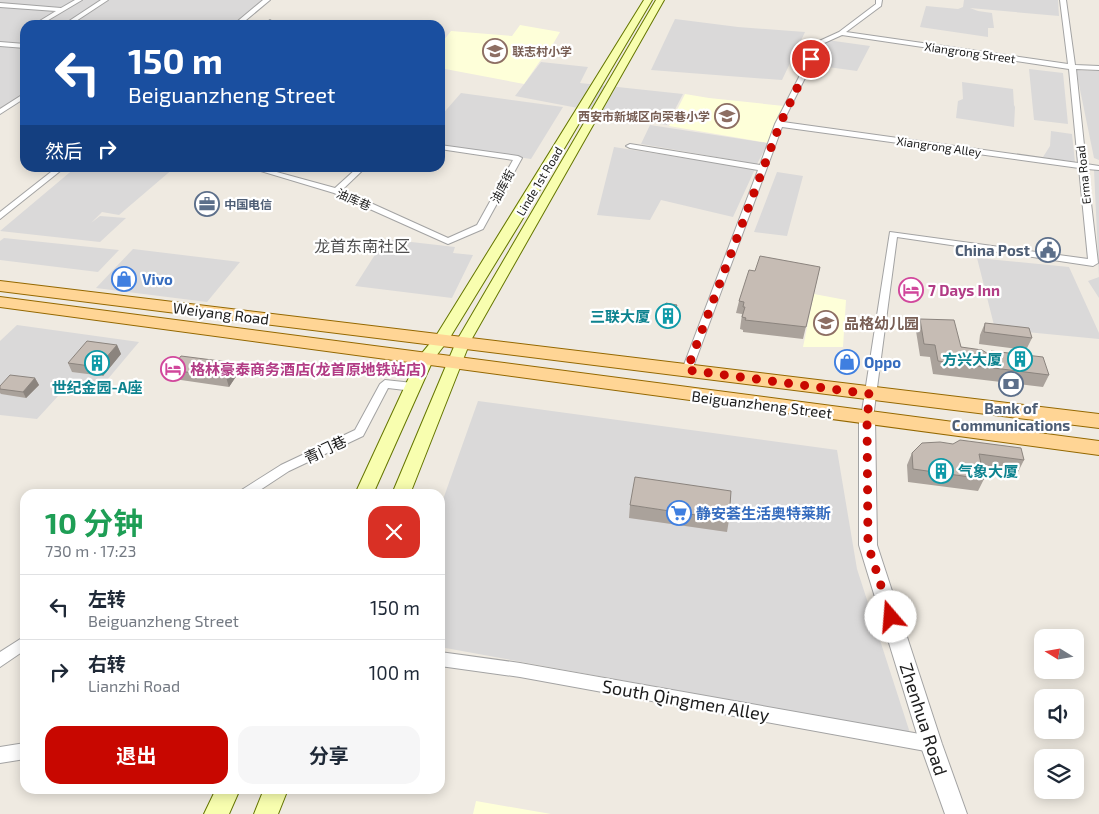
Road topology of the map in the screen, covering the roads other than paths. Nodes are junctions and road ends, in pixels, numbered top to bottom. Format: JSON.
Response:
{"nodes":[{"id":1,"x":79,"y":0,"type":"edge"},
{"id":2,"x":105,"y":0,"type":"edge"},
{"id":3,"x":267,"y":0,"type":"edge"},
{"id":4,"x":648,"y":0,"type":"edge"},
{"id":5,"x":660,"y":0,"type":"edge"},
{"id":6,"x":879,"y":0,"type":"edge"},
{"id":7,"x":1063,"y":0,"type":"edge"},
{"id":8,"x":0,"y":5,"type":"edge"},
{"id":9,"x":62,"y":10,"type":"junction"},
{"id":10,"x":45,"y":20,"type":"edge"},
{"id":11,"x":74,"y":20,"type":"edge"},
{"id":12,"x":242,"y":20,"type":"edge"},
{"id":13,"x":841,"y":33,"type":"junction"},
{"id":14,"x":0,"y":44,"type":"edge"},
{"id":15,"x":20,"y":46,"type":"edge"},
{"id":16,"x":1072,"y":67,"type":"junction"},
{"id":17,"x":1099,"y":68,"type":"edge"},
{"id":18,"x":20,"y":98,"type":"edge"},
{"id":19,"x":0,"y":112,"type":"edge"},
{"id":20,"x":780,"y":124,"type":"junction"},
{"id":21,"x":630,"y":146,"type":"dead end"},
{"id":22,"x":445,"y":148,"type":"edge"},
{"id":23,"x":1082,"y":166,"type":"junction"},
{"id":24,"x":762,"y":168,"type":"junction"},
{"id":25,"x":1099,"y":168,"type":"edge"},
{"id":26,"x":55,"y":172,"type":"edge"},
{"id":27,"x":269,"y":172,"type":"edge"},
{"id":28,"x":357,"y":172,"type":"edge"},
{"id":29,"x":337,"y":191,"type":"junction"},
{"id":30,"x":0,"y":216,"type":"edge"},
{"id":31,"x":448,"y":241,"type":"joint"},
{"id":32,"x":0,"y":286,"type":"edge"},
{"id":33,"x":0,"y":302,"type":"edge"},
{"id":34,"x":442,"y":339,"type":"junction"},
{"id":35,"x":463,"y":342,"type":"junction"},
{"id":36,"x":426,"y":358,"type":"junction"},
{"id":37,"x":455,"y":362,"type":"junction"},
{"id":38,"x":687,"y":370,"type":"junction"},
{"id":39,"x":413,"y":387,"type":"junction"},
{"id":40,"x":870,"y":394,"type":"junction"},
{"id":41,"x":867,"y":418,"type":"junction"},
{"id":42,"x":1099,"y":421,"type":"edge"},
{"id":43,"x":1099,"y":448,"type":"edge"},
{"id":44,"x":252,"y":489,"type":"edge"},
{"id":45,"x":366,"y":489,"type":"edge"},
{"id":46,"x":403,"y":489,"type":"edge"},
{"id":47,"x":20,"y":646,"type":"edge"},
{"id":48,"x":445,"y":659,"type":"edge"},
{"id":49,"x":0,"y":660,"type":"edge"},
{"id":50,"x":931,"y":744,"type":"junction"},
{"id":51,"x":20,"y":752,"type":"edge"},
{"id":52,"x":0,"y":755,"type":"edge"},
{"id":53,"x":226,"y":794,"type":"edge"},
{"id":54,"x":274,"y":794,"type":"edge"},
{"id":55,"x":216,"y":814,"type":"edge"},
{"id":56,"x":266,"y":814,"type":"edge"},
{"id":57,"x":956,"y":814,"type":"edge"}],
"edges":[{"from":1,"to":9,"type":"street"},
{"from":2,"to":11,"type":"street"},
{"from":3,"to":12,"type":"street"},
{"from":4,"to":34,"type":"main road","name":"Linde 1st Road"},
{"from":5,"to":35,"type":"main road","name":"Linde 1st Road"},
{"from":6,"to":13,"type":"street"},
{"from":7,"to":16,"type":"street","name":"Erma Road"},
{"from":8,"to":9,"type":"street"},
{"from":9,"to":10,"type":"street"},
{"from":13,"to":16,"type":"street","name":"Xiangrong Street"},
{"from":13,"to":20,"type":"street"},
{"from":14,"to":15,"type":"street"},
{"from":16,"to":17,"type":"street","name":"Xiangrong Street"},
{"from":16,"to":23,"type":"street","name":"Erma Road"},
{"from":18,"to":19,"type":"street"},
{"from":20,"to":23,"type":"street","name":"Xiangrong Alley"},
{"from":20,"to":24,"type":"street"},
{"from":21,"to":24,"type":"street"},
{"from":22,"to":31,"type":"street","name":"油库街"},
{"from":23,"to":25,"type":"street","name":"Xiangrong Alley"},
{"from":23,"to":40,"type":"street","name":"Erma Road"},
{"from":24,"to":38,"type":"street"},
{"from":26,"to":30,"type":"street"},
{"from":27,"to":29,"type":"street","name":"油库巷"},
{"from":28,"to":29,"type":"street"},
{"from":29,"to":31,"type":"street","name":"油库巷"},
{"from":32,"to":34,"type":"main road","name":"Weiyang Road"},
{"from":33,"to":36,"type":"main road","name":"Weiyang Road"},
{"from":34,"to":35,"type":"main road","name":"Beiguanzheng Street"},
{"from":34,"to":36,"type":"main road","name":"Linde 1st Road"},
{"from":35,"to":37,"type":"main road","name":"Linde 1st Road"},
{"from":35,"to":38,"type":"main road","name":"Beiguanzheng Street"},
{"from":36,"to":37,"type":"main road","name":"Beiguanzheng Street"},
{"from":36,"to":39,"type":"main road","name":"Linde 1st Road"},
{"from":37,"to":41,"type":"main road","name":"Beiguanzheng Street"},
{"from":37,"to":46,"type":"main road","name":"Linde 1st Road"},
{"from":38,"to":40,"type":"main road","name":"Beiguanzheng Street"},
{"from":39,"to":44,"type":"street","name":"青门巷"},
{"from":39,"to":45,"type":"main road","name":"Linde 1st Road"},
{"from":40,"to":41,"type":"street","name":"Erma Road"},
{"from":40,"to":42,"type":"main road","name":"Beiguanzheng Street"},
{"from":41,"to":43,"type":"main road","name":"Beiguanzheng Street"},
{"from":41,"to":50,"type":"street","name":"Zhenhua Road"},
{"from":47,"to":49,"type":"street"},
{"from":48,"to":50,"type":"street","name":"South Qingmen Alley"},
{"from":50,"to":57,"type":"street","name":"Zhenhua Road"},
{"from":51,"to":52,"type":"street"},
{"from":53,"to":55,"type":"main road"},
{"from":54,"to":56,"type":"main road"}]}
